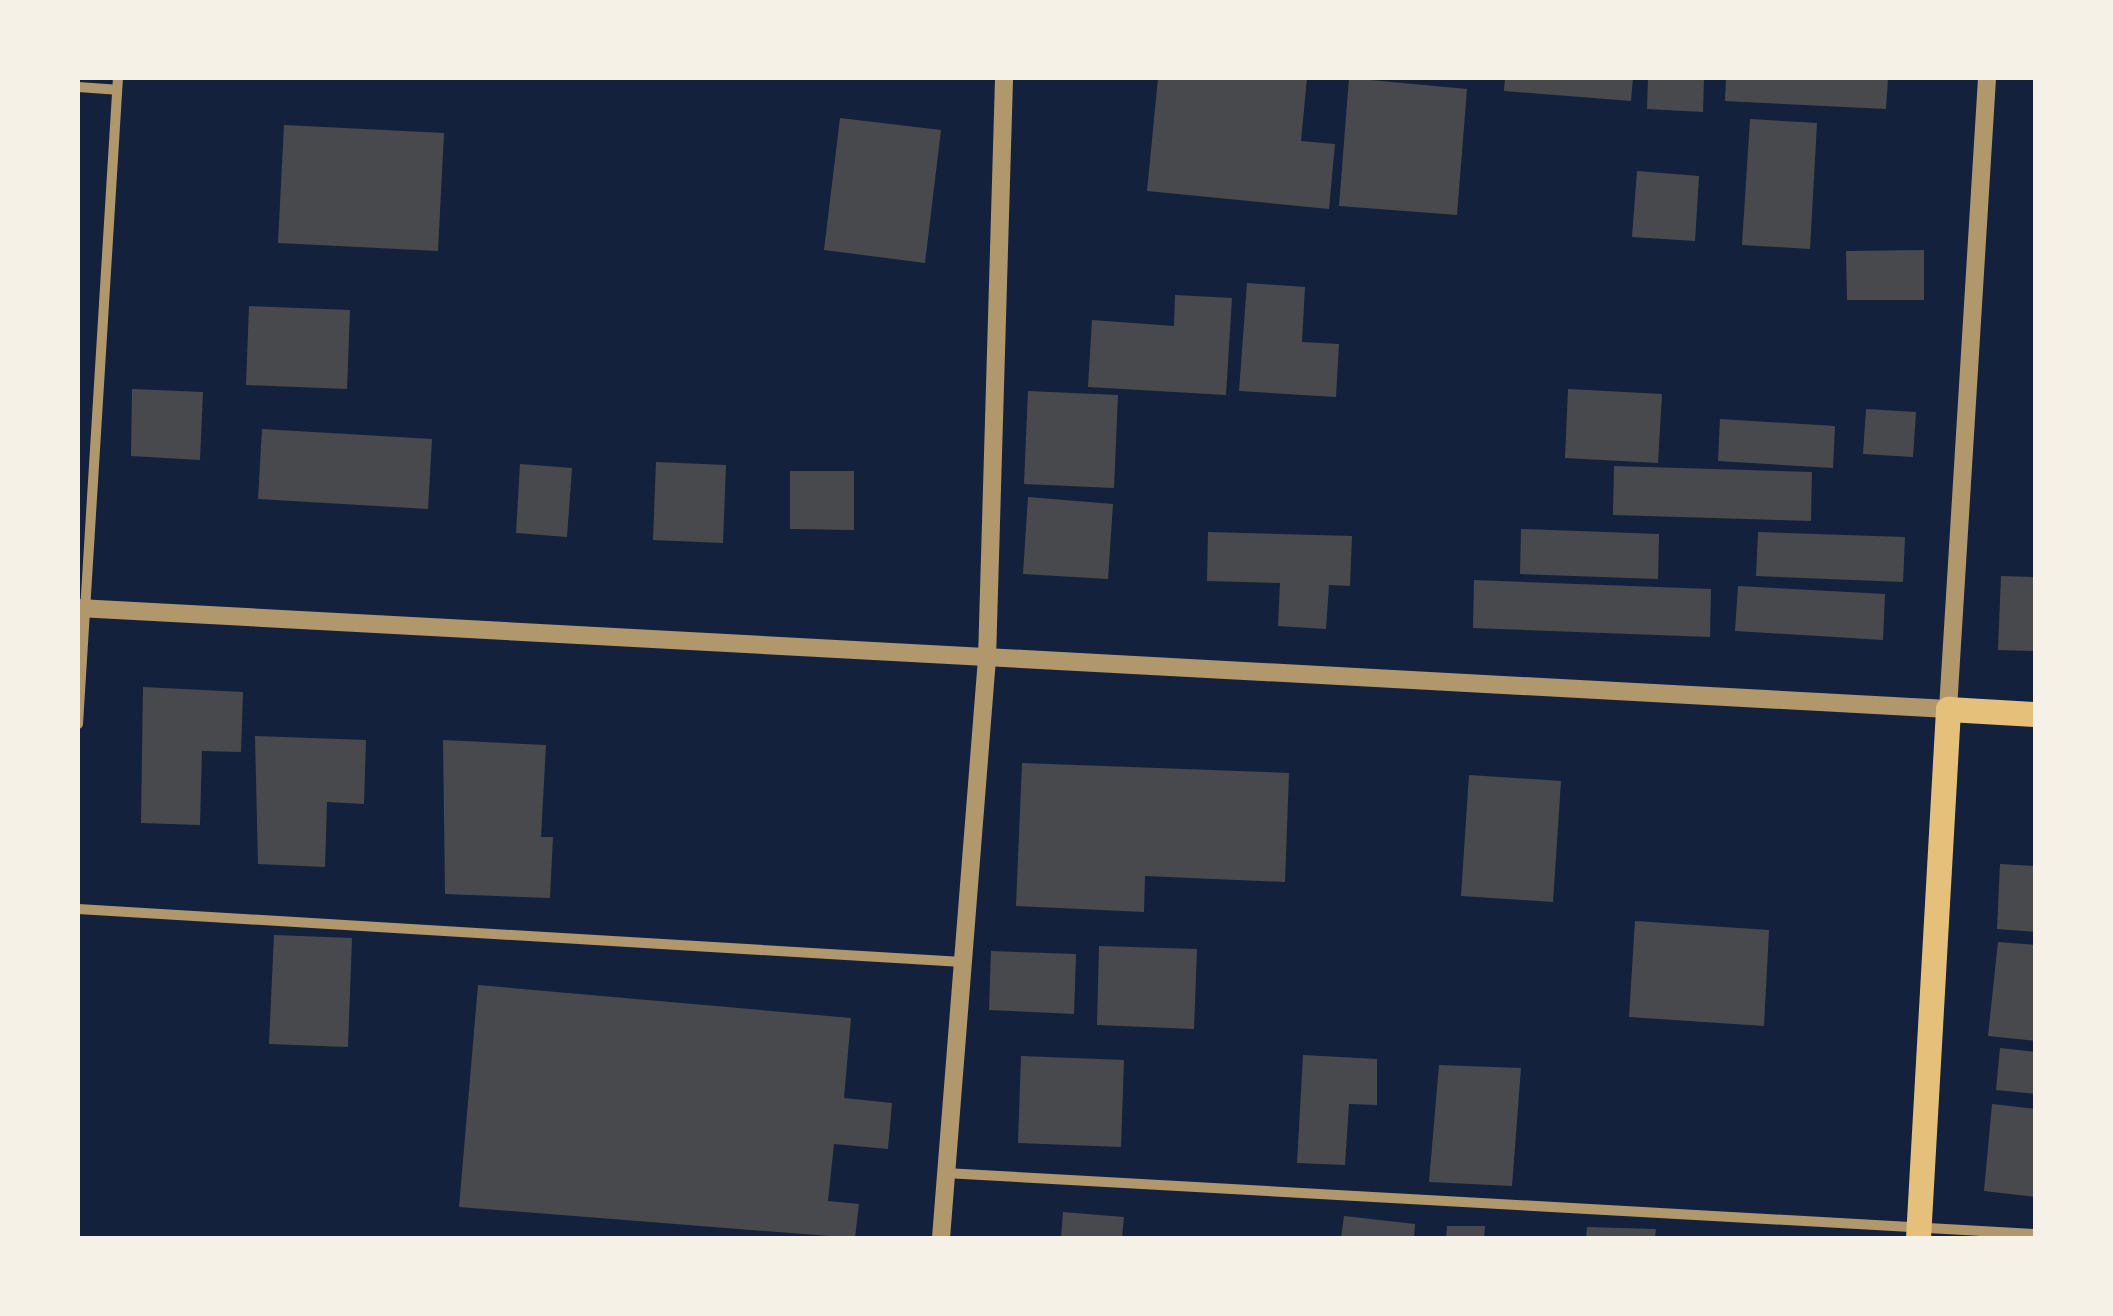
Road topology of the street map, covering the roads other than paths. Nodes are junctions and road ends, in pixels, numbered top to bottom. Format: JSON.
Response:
{"nodes":[{"id":1,"x":1004,"y":78,"type":"edge"},
{"id":2,"x":1987,"y":78,"type":"edge"},
{"id":3,"x":117,"y":84,"type":"edge"},
{"id":4,"x":78,"y":87,"type":"edge"},
{"id":5,"x":83,"y":608,"type":"edge"},
{"id":6,"x":987,"y":659,"type":"junction"},
{"id":7,"x":1948,"y":709,"type":"junction"},
{"id":8,"x":2036,"y":714,"type":"edge"},
{"id":9,"x":78,"y":724,"type":"edge"},
{"id":10,"x":78,"y":910,"type":"edge"},
{"id":11,"x":962,"y":962,"type":"junction"},
{"id":12,"x":944,"y":1173,"type":"junction"},
{"id":13,"x":1918,"y":1233,"type":"edge"},
{"id":14,"x":2036,"y":1234,"type":"edge"},
{"id":15,"x":940,"y":1238,"type":"edge"}],
"edges":[{"from":1,"to":6,"type":"street"},
{"from":2,"to":7,"type":"street"},
{"from":3,"to":4,"type":"street"},
{"from":3,"to":5,"type":"street"},
{"from":5,"to":6,"type":"street"},
{"from":5,"to":9,"type":"street"},
{"from":6,"to":7,"type":"street"},
{"from":6,"to":11,"type":"street"},
{"from":7,"to":8,"type":"main road"},
{"from":7,"to":13,"type":"main road"},
{"from":10,"to":11,"type":"street"},
{"from":11,"to":12,"type":"street"},
{"from":12,"to":13,"type":"street"},
{"from":12,"to":15,"type":"street"},
{"from":13,"to":14,"type":"street"}]}
